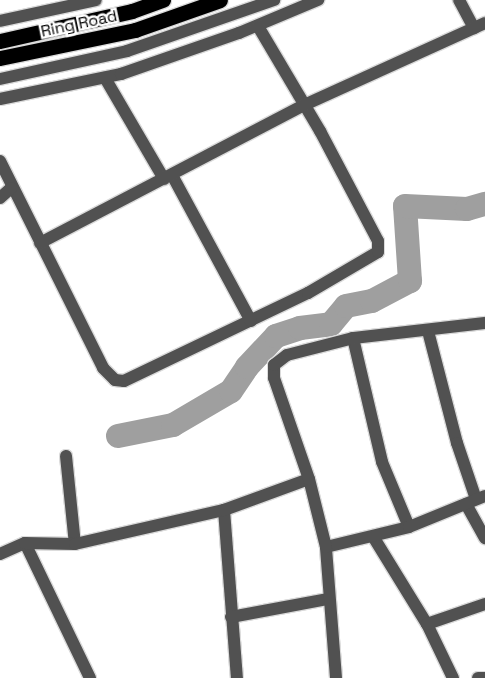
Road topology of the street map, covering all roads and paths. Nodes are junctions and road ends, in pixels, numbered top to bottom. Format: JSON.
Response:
{"nodes":[{"id":1,"x":96,"y":0,"type":"edge"},
{"id":2,"x":163,"y":0,"type":"edge"},
{"id":3,"x":220,"y":0,"type":"edge"},
{"id":4,"x":274,"y":0,"type":"edge"},
{"id":5,"x":318,"y":0,"type":"edge"},
{"id":6,"x":459,"y":0,"type":"edge"},
{"id":7,"x":0,"y":21,"type":"edge"},
{"id":8,"x":258,"y":26,"type":"junction"},
{"id":9,"x":480,"y":26,"type":"edge"},
{"id":10,"x":0,"y":41,"type":"edge"},
{"id":11,"x":0,"y":58,"type":"edge"},
{"id":12,"x":105,"y":78,"type":"junction"},
{"id":13,"x":0,"y":79,"type":"edge"},
{"id":14,"x":0,"y":99,"type":"edge"},
{"id":15,"x":302,"y":106,"type":"junction"},
{"id":16,"x":0,"y":161,"type":"edge"},
{"id":17,"x":168,"y":177,"type":"junction"},
{"id":18,"x":11,"y":188,"type":"junction"},
{"id":19,"x":0,"y":198,"type":"edge"},
{"id":20,"x":40,"y":243,"type":"junction"},
{"id":21,"x":250,"y":321,"type":"junction"},
{"id":22,"x":485,"y":322,"type":"edge"},
{"id":23,"x":428,"y":331,"type":"junction"},
{"id":24,"x":353,"y":338,"type":"junction"},
{"id":25,"x":66,"y":456,"type":"dead end"},
{"id":26,"x":309,"y":480,"type":"junction"},
{"id":27,"x":476,"y":500,"type":"edge"},
{"id":28,"x":224,"y":510,"type":"junction"},
{"id":29,"x":409,"y":527,"type":"junction"},
{"id":30,"x":374,"y":538,"type":"junction"},
{"id":31,"x":485,"y":538,"type":"edge"},
{"id":32,"x":25,"y":543,"type":"junction"},
{"id":33,"x":75,"y":544,"type":"junction"},
{"id":34,"x":326,"y":547,"type":"junction"},
{"id":35,"x":0,"y":554,"type":"edge"},
{"id":36,"x":328,"y":599,"type":"junction"},
{"id":37,"x":485,"y":604,"type":"edge"},
{"id":38,"x":231,"y":618,"type":"junction"},
{"id":39,"x":427,"y":624,"type":"junction"},
{"id":40,"x":90,"y":678,"type":"edge"},
{"id":41,"x":238,"y":678,"type":"edge"},
{"id":42,"x":336,"y":678,"type":"edge"},
{"id":43,"x":453,"y":678,"type":"edge"},
{"id":44,"x":478,"y":678,"type":"edge"},
{"id":45,"x":485,"y":678,"type":"edge"}],
"edges":[{"from":1,"to":7,"type":"street"},
{"from":2,"to":10,"type":"highway","name":"Ring Road"},
{"from":3,"to":11,"type":"highway","name":"Ring Road"},
{"from":4,"to":13,"type":"street"},
{"from":5,"to":8,"type":"street"},
{"from":6,"to":9,"type":"street"},
{"from":8,"to":12,"type":"street"},
{"from":8,"to":15,"type":"street"},
{"from":9,"to":15,"type":"street"},
{"from":12,"to":14,"type":"street"},
{"from":12,"to":17,"type":"street"},
{"from":15,"to":17,"type":"street"},
{"from":15,"to":21,"type":"street"},
{"from":16,"to":18,"type":"street"},
{"from":17,"to":20,"type":"street"},
{"from":17,"to":21,"type":"street"},
{"from":18,"to":19,"type":"street"},
{"from":18,"to":20,"type":"street"},
{"from":20,"to":21,"type":"street"},
{"from":22,"to":23,"type":"street"},
{"from":23,"to":24,"type":"street"},
{"from":23,"to":27,"type":"street"},
{"from":24,"to":26,"type":"street"},
{"from":24,"to":29,"type":"street"},
{"from":25,"to":33,"type":"street"},
{"from":26,"to":28,"type":"street"},
{"from":26,"to":34,"type":"street"},
{"from":27,"to":29,"type":"street"},
{"from":27,"to":31,"type":"street"},
{"from":28,"to":33,"type":"street"},
{"from":28,"to":38,"type":"street"},
{"from":29,"to":30,"type":"street"},
{"from":30,"to":34,"type":"street"},
{"from":30,"to":39,"type":"street"},
{"from":32,"to":33,"type":"street"},
{"from":32,"to":35,"type":"street"},
{"from":32,"to":40,"type":"street"},
{"from":34,"to":36,"type":"street"},
{"from":36,"to":38,"type":"street"},
{"from":36,"to":42,"type":"street"},
{"from":37,"to":39,"type":"street"},
{"from":38,"to":41,"type":"street"},
{"from":39,"to":43,"type":"street"},
{"from":44,"to":45,"type":"street"}]}
